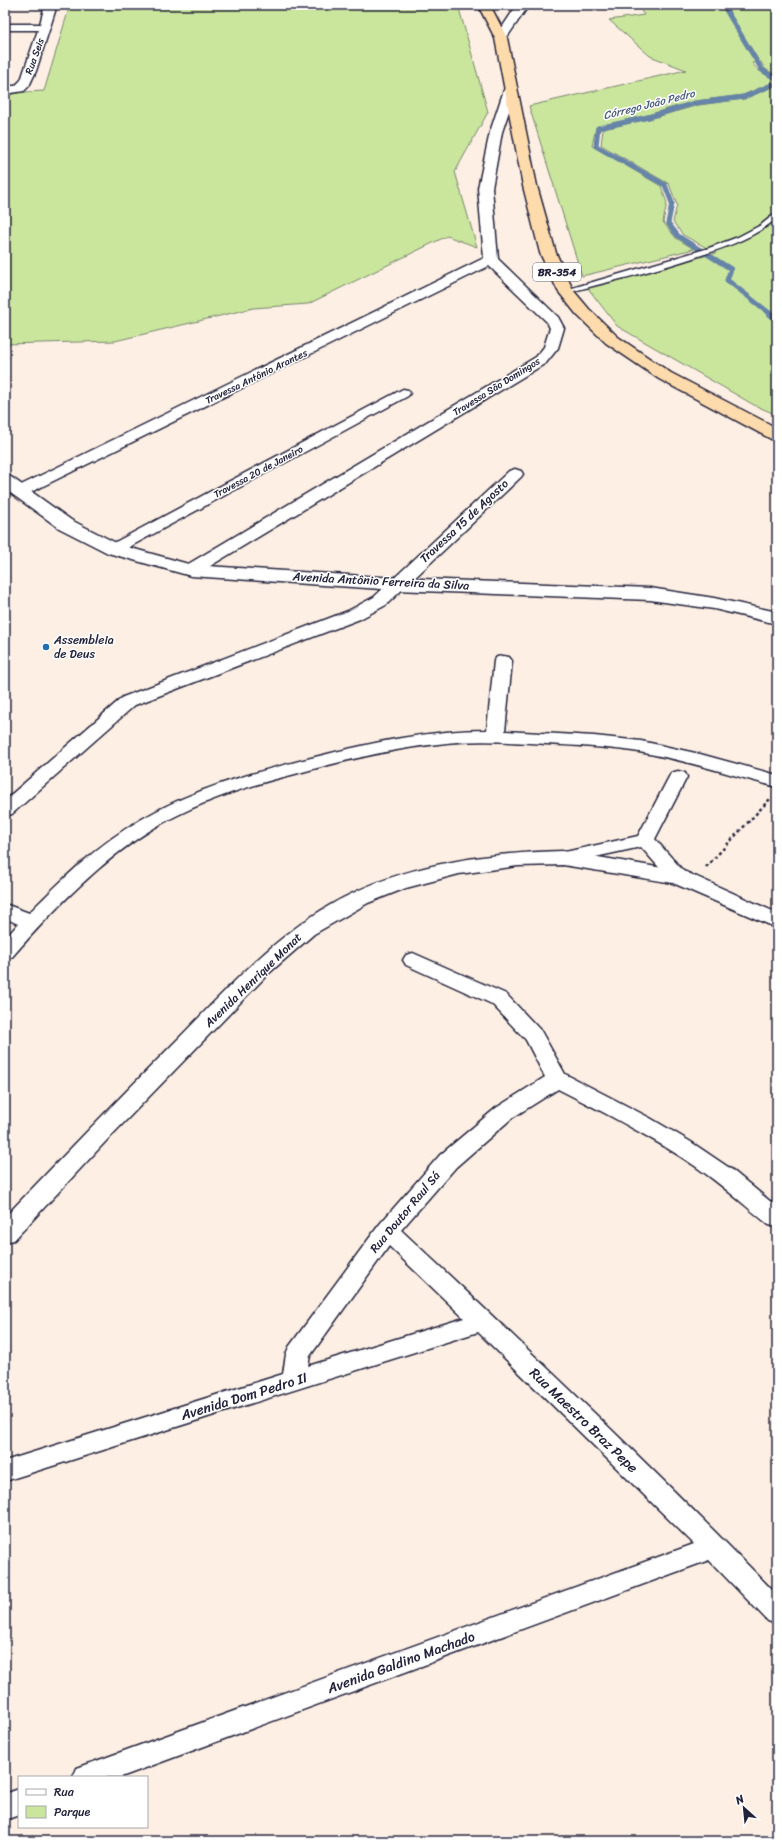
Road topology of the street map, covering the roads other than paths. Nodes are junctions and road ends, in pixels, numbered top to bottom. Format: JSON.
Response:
{"nodes":[{"id":1,"x":51,"y":5,"type":"edge"},
{"id":2,"x":484,"y":5,"type":"edge"},
{"id":3,"x":523,"y":5,"type":"edge"},
{"id":4,"x":5,"y":27,"type":"edge"},
{"id":5,"x":45,"y":27,"type":"junction"},
{"id":6,"x":501,"y":38,"type":"junction"},
{"id":7,"x":5,"y":90,"type":"edge"},
{"id":8,"x":510,"y":90,"type":"junction"},
{"id":9,"x":777,"y":214,"type":"edge"},
{"id":10,"x":491,"y":260,"type":"junction"},
{"id":11,"x":566,"y":290,"type":"junction"},
{"id":12,"x":403,"y":393,"type":"dead end"},
{"id":13,"x":777,"y":435,"type":"edge"},
{"id":14,"x":515,"y":474,"type":"dead end"},
{"id":15,"x":5,"y":480,"type":"edge"},
{"id":16,"x":21,"y":492,"type":"junction"},
{"id":17,"x":114,"y":549,"type":"junction"},
{"id":18,"x":191,"y":570,"type":"junction"},
{"id":19,"x":396,"y":584,"type":"junction"},
{"id":20,"x":777,"y":618,"type":"edge"},
{"id":21,"x":503,"y":661,"type":"dead end"},
{"id":22,"x":496,"y":735,"type":"junction"},
{"id":23,"x":678,"y":778,"type":"dead end"},
{"id":24,"x":774,"y":789,"type":"edge"},
{"id":25,"x":5,"y":810,"type":"edge"},
{"id":26,"x":645,"y":840,"type":"junction"},
{"id":27,"x":563,"y":858,"type":"junction"},
{"id":28,"x":685,"y":880,"type":"junction"},
{"id":29,"x":5,"y":910,"type":"edge"},
{"id":30,"x":777,"y":921,"type":"edge"},
{"id":31,"x":30,"y":922,"type":"junction"},
{"id":32,"x":5,"y":952,"type":"edge"},
{"id":33,"x":412,"y":960,"type":"dead end"},
{"id":34,"x":557,"y":1079,"type":"junction"},
{"id":35,"x":777,"y":1219,"type":"edge"},
{"id":36,"x":387,"y":1231,"type":"junction"},
{"id":37,"x":5,"y":1233,"type":"edge"},
{"id":38,"x":483,"y":1321,"type":"junction"},
{"id":39,"x":294,"y":1380,"type":"junction"},
{"id":40,"x":5,"y":1471,"type":"edge"},
{"id":41,"x":715,"y":1547,"type":"junction"},
{"id":42,"x":777,"y":1613,"type":"edge"},
{"id":43,"x":90,"y":1776,"type":"edge"},
{"id":44,"x":18,"y":1802,"type":"edge"},
{"id":45,"x":5,"y":1807,"type":"edge"}],
"edges":[{"from":1,"to":5,"type":"street","name":"Rua Seis"},
{"from":2,"to":6,"type":"highway","number":"BR-354"},
{"from":3,"to":6,"type":"street"},
{"from":4,"to":5,"type":"street"},
{"from":5,"to":7,"type":"street","name":"Rua Seis"},
{"from":6,"to":8,"type":"highway","number":"BR-354"},
{"from":8,"to":10,"type":"street"},
{"from":8,"to":11,"type":"highway","number":"BR-354"},
{"from":9,"to":11,"type":"lane"},
{"from":10,"to":16,"type":"street","name":"Travessa Antônio Arantes"},
{"from":10,"to":18,"type":"street","name":"Travessa São Domingos"},
{"from":11,"to":13,"type":"highway","number":"BR-354"},
{"from":12,"to":17,"type":"street","name":"Travessa 20 de Janeiro"},
{"from":14,"to":19,"type":"street","name":"Travessa 15 de Agosto"},
{"from":15,"to":16,"type":"street","name":"Avenida Antônio Ferreira da Silva"},
{"from":16,"to":17,"type":"street","name":"Avenida Antônio Ferreira da Silva"},
{"from":17,"to":18,"type":"street","name":"Avenida Antônio Ferreira da Silva"},
{"from":18,"to":19,"type":"street","name":"Avenida Antônio Ferreira da Silva"},
{"from":19,"to":20,"type":"street","name":"Avenida Antônio Ferreira da Silva"},
{"from":19,"to":25,"type":"street","name":"Travessa 15 de Agosto"},
{"from":21,"to":22,"type":"street"},
{"from":22,"to":24,"type":"street"},
{"from":22,"to":31,"type":"street"},
{"from":23,"to":26,"type":"street"},
{"from":26,"to":27,"type":"street"},
{"from":26,"to":28,"type":"street"},
{"from":27,"to":28,"type":"street","name":"Avenida Henrique Monat"},
{"from":27,"to":37,"type":"street","name":"Avenida Henrique Monat"},
{"from":28,"to":30,"type":"street","name":"Avenida Henrique Monat"},
{"from":29,"to":31,"type":"street"},
{"from":31,"to":32,"type":"street"},
{"from":33,"to":34,"type":"street"},
{"from":34,"to":35,"type":"street"},
{"from":34,"to":36,"type":"street","name":"Rua Doutor Raul Sá"},
{"from":36,"to":38,"type":"street","name":"Rua Maestro Braz Pepe"},
{"from":36,"to":39,"type":"street","name":"Rua Doutor Raul Sá"},
{"from":38,"to":39,"type":"street","name":"Avenida Dom Pedro II"},
{"from":38,"to":41,"type":"street","name":"Rua Maestro Braz Pepe"},
{"from":39,"to":40,"type":"street","name":"Avenida Dom Pedro II"},
{"from":41,"to":42,"type":"street","name":"Rua Maestro Braz Pepe"},
{"from":41,"to":43,"type":"street","name":"Avenida Galdino Machado"},
{"from":44,"to":45,"type":"street"}]}
